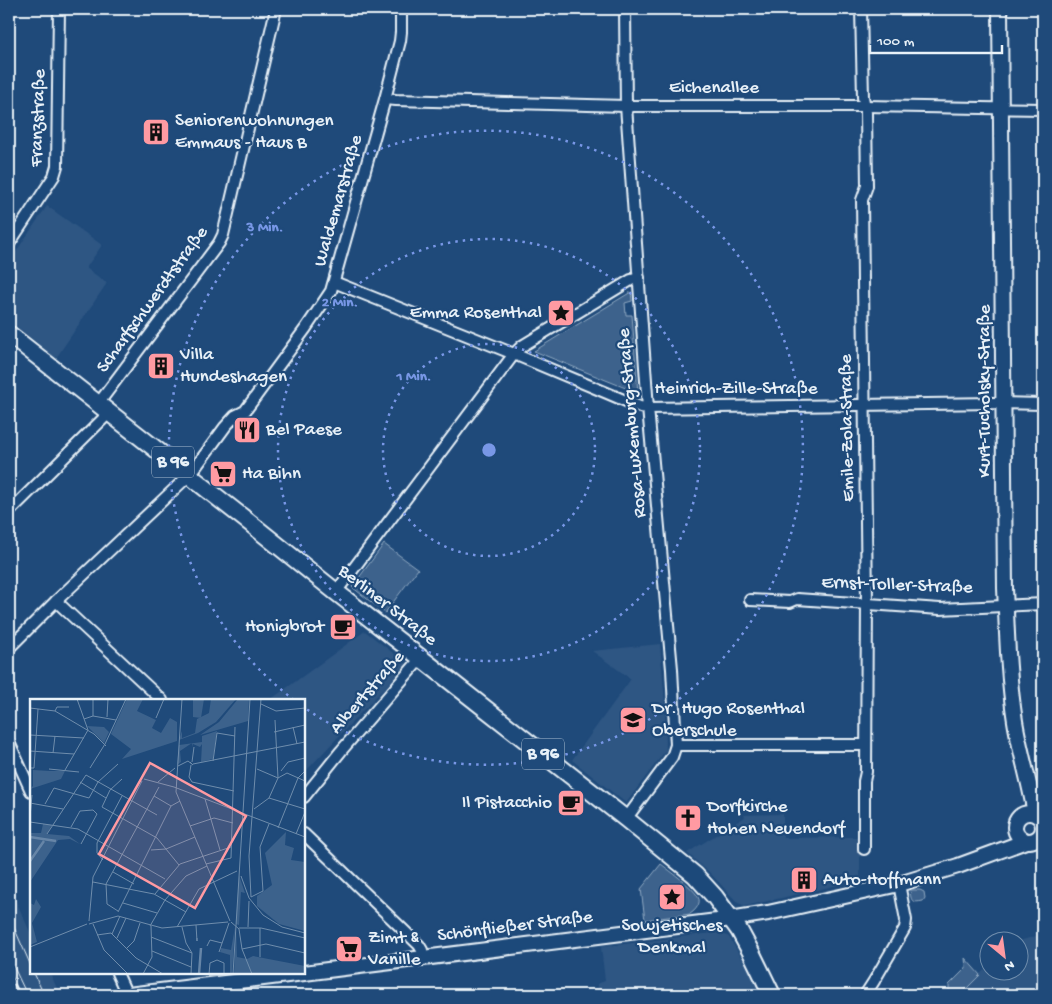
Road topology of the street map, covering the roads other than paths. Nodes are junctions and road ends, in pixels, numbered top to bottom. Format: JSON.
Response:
{"nodes":[{"id":1,"x":59,"y":9,"type":"edge"},
{"id":2,"x":276,"y":9,"type":"edge"},
{"id":3,"x":401,"y":9,"type":"edge"},
{"id":4,"x":625,"y":9,"type":"edge"},
{"id":5,"x":862,"y":9,"type":"edge"},
{"id":6,"x":1000,"y":9,"type":"edge"},
{"id":7,"x":385,"y":99,"type":"junction"},
{"id":8,"x":626,"y":106,"type":"junction"},
{"id":9,"x":865,"y":106,"type":"junction"},
{"id":10,"x":1001,"y":109,"type":"junction"},
{"id":11,"x":1043,"y":110,"type":"edge"},
{"id":12,"x":9,"y":244,"type":"edge"},
{"id":13,"x":639,"y":278,"type":"junction"},
{"id":14,"x":334,"y":282,"type":"junction"},
{"id":15,"x":9,"y":334,"type":"edge"},
{"id":16,"x":514,"y":354,"type":"junction"},
{"id":17,"x":1004,"y":404,"type":"junction"},
{"id":18,"x":1043,"y":404,"type":"edge"},
{"id":19,"x":865,"y":406,"type":"junction"},
{"id":20,"x":648,"y":408,"type":"junction"},
{"id":21,"x":103,"y":409,"type":"junction"},
{"id":22,"x":189,"y":475,"type":"junction"},
{"id":23,"x":9,"y":512,"type":"edge"},
{"id":24,"x":336,"y":592,"type":"junction"},
{"id":25,"x":750,"y":600,"type":"dead end"},
{"id":26,"x":56,"y":601,"type":"junction"},
{"id":27,"x":867,"y":603,"type":"junction"},
{"id":28,"x":1043,"y":604,"type":"edge"},
{"id":29,"x":1006,"y":606,"type":"junction"},
{"id":30,"x":9,"y":648,"type":"edge"},
{"id":31,"x":421,"y":658,"type":"junction"},
{"id":32,"x":161,"y":699,"type":"edge"},
{"id":33,"x":9,"y":742,"type":"edge"},
{"id":34,"x":865,"y":745,"type":"junction"},
{"id":35,"x":676,"y":746,"type":"junction"},
{"id":36,"x":30,"y":789,"type":"edge"},
{"id":37,"x":305,"y":796,"type":"edge"},
{"id":38,"x":626,"y":819,"type":"junction"},
{"id":39,"x":1038,"y":822,"type":"edge"},
{"id":40,"x":1015,"y":831,"type":"junction"},
{"id":41,"x":305,"y":835,"type":"edge"},
{"id":42,"x":1026,"y":841,"type":"junction"},
{"id":43,"x":864,"y":848,"type":"dead end"},
{"id":44,"x":988,"y":855,"type":"junction"},
{"id":45,"x":899,"y":884,"type":"junction"},
{"id":46,"x":731,"y":919,"type":"junction"},
{"id":47,"x":423,"y":958,"type":"junction"},
{"id":48,"x":305,"y":973,"type":"edge"},
{"id":49,"x":118,"y":974,"type":"edge"},
{"id":50,"x":296,"y":974,"type":"edge"},
{"id":51,"x":128,"y":995,"type":"edge"},
{"id":52,"x":772,"y":995,"type":"edge"},
{"id":53,"x":864,"y":995,"type":"edge"}],
"edges":[{"from":1,"to":12,"type":"street","name":"Franzstraße"},
{"from":2,"to":21,"type":"street","name":"Scharfschwerdtstraße"},
{"from":3,"to":7,"type":"street","name":"Waldemarstraße"},
{"from":4,"to":8,"type":"street","name":"Rosa-Luxemburg-Straße"},
{"from":5,"to":9,"type":"street","name":"Emile-Zola-Straße"},
{"from":6,"to":10,"type":"main road","name":"Kurt-Tucholsky-Straße"},
{"from":7,"to":8,"type":"street","name":"Eichenallee"},
{"from":7,"to":14,"type":"street","name":"Waldemarstraße"},
{"from":8,"to":9,"type":"street","name":"Eichenallee"},
{"from":8,"to":13,"type":"street","name":"Rosa-Luxemburg-Straße"},
{"from":9,"to":10,"type":"street","name":"Eichenallee"},
{"from":9,"to":19,"type":"street","name":"Emile-Zola-Straße"},
{"from":10,"to":11,"type":"street","name":"Eichenallee"},
{"from":10,"to":17,"type":"main road","name":"Kurt-Tucholsky-Straße"},
{"from":13,"to":16,"type":"street"},
{"from":13,"to":20,"type":"street","name":"Rosa-Luxemburg-Straße"},
{"from":14,"to":16,"type":"street","name":"Heinrich-Zille-Straße"},
{"from":14,"to":22,"type":"street","name":"Waldemarstraße"},
{"from":15,"to":21,"type":"main road","name":"Berliner Straße","number":"B 96"},
{"from":16,"to":20,"type":"street","name":"Heinrich-Zille-Straße"},
{"from":16,"to":24,"type":"street"},
{"from":17,"to":18,"type":"street","name":"Heinrich-Zille-Straße"},
{"from":17,"to":19,"type":"street","name":"Heinrich-Zille-Straße"},
{"from":17,"to":29,"type":"main road","name":"Kurt-Tucholsky-Straße"},
{"from":19,"to":20,"type":"street","name":"Heinrich-Zille-Straße"},
{"from":19,"to":27,"type":"street","name":"Emile-Zola-Straße"},
{"from":20,"to":35,"type":"street","name":"Rosa-Luxemburg-Straße"},
{"from":21,"to":22,"type":"main road","name":"Berliner Straße","number":"B 96"},
{"from":21,"to":23,"type":"street","name":"Scharfschwerdtstraße"},
{"from":22,"to":24,"type":"main road","name":"Berliner Straße","number":"B 96"},
{"from":22,"to":26,"type":"street","name":"Waldemarstraße"},
{"from":24,"to":31,"type":"main road","name":"Berliner Straße","number":"B 96"},
{"from":25,"to":27,"type":"street","name":"Ernst-Toller-Straße"},
{"from":26,"to":30,"type":"street","name":"Waldemarstraße"},
{"from":26,"to":32,"type":"street"},
{"from":27,"to":29,"type":"street","name":"Ernst-Toller-Straße"},
{"from":27,"to":34,"type":"street","name":"Emile-Zola-Straße"},
{"from":28,"to":29,"type":"street","name":"Ernst-Toller-Straße"},
{"from":29,"to":39,"type":"main road","name":"Kurt-Tucholsky-Straße"},
{"from":31,"to":37,"type":"street","name":"Albertstraße"},
{"from":31,"to":38,"type":"main road","name":"Berliner Straße","number":"B 96"},
{"from":33,"to":36,"type":"street"},
{"from":34,"to":35,"type":"street"},
{"from":34,"to":43,"type":"street","name":"Emile-Zola-Straße"},
{"from":35,"to":38,"type":"street"},
{"from":38,"to":46,"type":"main road","name":"Berliner Straße","number":"B 96"},
{"from":39,"to":40,"type":"main road"},
{"from":39,"to":42,"type":"main road","name":"Schönfließer Straße"},
{"from":40,"to":42,"type":"main road"},
{"from":40,"to":44,"type":"main road"},
{"from":41,"to":47,"type":"street"},
{"from":42,"to":44,"type":"main road","name":"Schönfließer Straße"},
{"from":44,"to":45,"type":"main road","name":"Schönfließer Straße"},
{"from":45,"to":46,"type":"main road","name":"Schönfließer Straße"},
{"from":45,"to":53,"type":"street"},
{"from":46,"to":47,"type":"main road","name":"Schönfließer Straße"},
{"from":46,"to":52,"type":"main road","number":"B 96"},
{"from":47,"to":48,"type":"main road","name":"Schönfließer Straße"},
{"from":49,"to":51,"type":"street"},
{"from":50,"to":51,"type":"main road","name":"Schönfließer Straße"}]}
